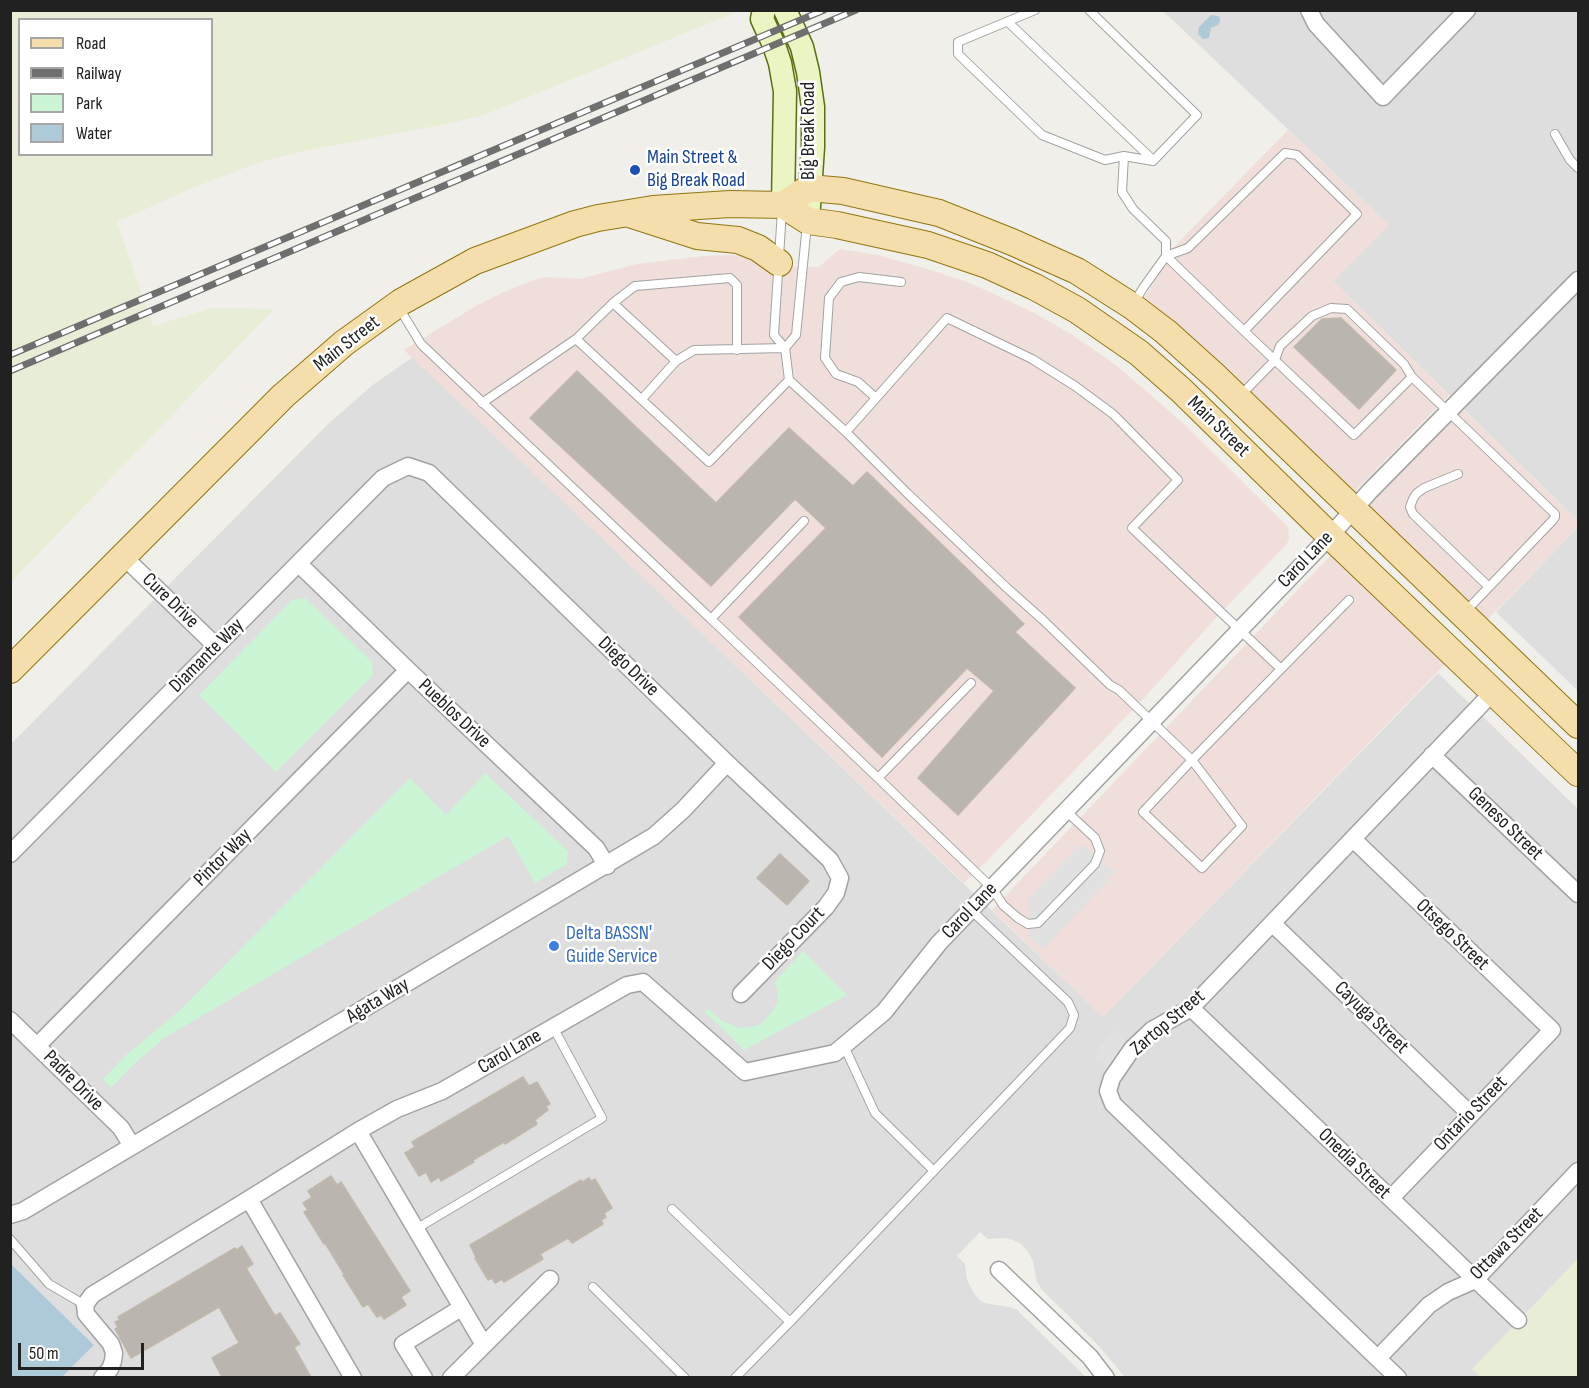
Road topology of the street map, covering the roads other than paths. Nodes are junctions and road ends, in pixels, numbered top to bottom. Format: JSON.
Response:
{"nodes":[{"id":1,"x":764,"y":10,"type":"edge"},
{"id":2,"x":785,"y":10,"type":"edge"},
{"id":3,"x":1035,"y":10,"type":"edge"},
{"id":4,"x":1089,"y":10,"type":"edge"},
{"id":5,"x":1309,"y":10,"type":"edge"},
{"id":6,"x":1467,"y":10,"type":"edge"},
{"id":7,"x":1008,"y":22,"type":"junction"},
{"id":8,"x":1555,"y":134,"type":"dead end"},
{"id":9,"x":1124,"y":156,"type":"junction"},
{"id":10,"x":1153,"y":161,"type":"junction"},
{"id":11,"x":1578,"y":168,"type":"edge"},
{"id":12,"x":809,"y":188,"type":"junction"},
{"id":13,"x":783,"y":205,"type":"junction"},
{"id":14,"x":626,"y":214,"type":"junction"},
{"id":15,"x":808,"y":221,"type":"junction"},
{"id":16,"x":1166,"y":256,"type":"junction"},
{"id":17,"x":779,"y":263,"type":"junction"},
{"id":18,"x":1578,"y":280,"type":"edge"},
{"id":19,"x":901,"y":282,"type":"dead end"},
{"id":20,"x":613,"y":303,"type":"junction"},
{"id":21,"x":397,"y":305,"type":"junction"},
{"id":22,"x":1132,"y":306,"type":"junction"},
{"id":23,"x":1244,"y":331,"type":"junction"},
{"id":24,"x":576,"y":339,"type":"junction"},
{"id":25,"x":785,"y":348,"type":"junction"},
{"id":26,"x":737,"y":350,"type":"junction"},
{"id":27,"x":1275,"y":360,"type":"junction"},
{"id":28,"x":676,"y":361,"type":"junction"},
{"id":29,"x":1412,"y":377,"type":"junction"},
{"id":30,"x":789,"y":380,"type":"junction"},
{"id":31,"x":876,"y":398,"type":"junction"},
{"id":32,"x":1238,"y":398,"type":"junction"},
{"id":33,"x":642,"y":399,"type":"junction"},
{"id":34,"x":482,"y":403,"type":"junction"},
{"id":35,"x":1448,"y":412,"type":"junction"},
{"id":36,"x":846,"y":432,"type":"junction"},
{"id":37,"x":408,"y":466,"type":"joint"},
{"id":38,"x":1458,"y":474,"type":"dead end"},
{"id":39,"x":1354,"y":508,"type":"junction"},
{"id":40,"x":804,"y":521,"type":"dead end"},
{"id":41,"x":1330,"y":536,"type":"junction"},
{"id":42,"x":123,"y":556,"type":"junction"},
{"id":43,"x":299,"y":564,"type":"junction"},
{"id":44,"x":1489,"y":587,"type":"junction"},
{"id":45,"x":1349,"y":600,"type":"dead end"},
{"id":46,"x":1463,"y":614,"type":"junction"},
{"id":47,"x":711,"y":619,"type":"junction"},
{"id":48,"x":1239,"y":630,"type":"junction"},
{"id":49,"x":216,"y":646,"type":"junction"},
{"id":50,"x":1281,"y":669,"type":"junction"},
{"id":51,"x":10,"y":670,"type":"edge"},
{"id":52,"x":408,"y":670,"type":"junction"},
{"id":53,"x":971,"y":683,"type":"dead end"},
{"id":54,"x":1494,"y":691,"type":"junction"},
{"id":55,"x":1152,"y":722,"type":"junction"},
{"id":56,"x":1578,"y":725,"type":"edge"},
{"id":57,"x":1432,"y":755,"type":"junction"},
{"id":58,"x":1192,"y":760,"type":"junction"},
{"id":59,"x":728,"y":763,"type":"junction"},
{"id":60,"x":1578,"y":773,"type":"edge"},
{"id":61,"x":878,"y":778,"type":"junction"},
{"id":62,"x":1066,"y":811,"type":"junction"},
{"id":63,"x":1353,"y":839,"type":"junction"},
{"id":64,"x":10,"y":854,"type":"edge"},
{"id":65,"x":607,"y":866,"type":"junction"},
{"id":66,"x":840,"y":878,"type":"joint"},
{"id":67,"x":992,"y":888,"type":"junction"},
{"id":68,"x":1578,"y":894,"type":"edge"},
{"id":69,"x":971,"y":910,"type":"junction"},
{"id":70,"x":1272,"y":923,"type":"junction"},
{"id":71,"x":741,"y":994,"type":"dead end"},
{"id":72,"x":1191,"y":1008,"type":"junction"},
{"id":73,"x":10,"y":1020,"type":"edge"},
{"id":74,"x":553,"y":1027,"type":"junction"},
{"id":75,"x":1552,"y":1030,"type":"joint"},
{"id":76,"x":38,"y":1045,"type":"junction"},
{"id":77,"x":844,"y":1046,"type":"junction"},
{"id":78,"x":1470,"y":1114,"type":"junction"},
{"id":79,"x":358,"y":1131,"type":"junction"},
{"id":80,"x":132,"y":1146,"type":"junction"},
{"id":81,"x":934,"y":1171,"type":"junction"},
{"id":82,"x":1578,"y":1172,"type":"edge"},
{"id":83,"x":1391,"y":1198,"type":"junction"},
{"id":84,"x":249,"y":1199,"type":"junction"},
{"id":85,"x":672,"y":1209,"type":"dead end"},
{"id":86,"x":10,"y":1215,"type":"edge"},
{"id":87,"x":416,"y":1228,"type":"junction"},
{"id":88,"x":10,"y":1239,"type":"edge"},
{"id":89,"x":999,"y":1270,"type":"dead end"},
{"id":90,"x":550,"y":1279,"type":"dead end"},
{"id":91,"x":1475,"y":1280,"type":"junction"},
{"id":92,"x":593,"y":1287,"type":"dead end"},
{"id":93,"x":85,"y":1305,"type":"junction"},
{"id":94,"x":461,"y":1308,"type":"junction"},
{"id":95,"x":1518,"y":1320,"type":"dead end"},
{"id":96,"x":790,"y":1322,"type":"junction"},
{"id":97,"x":484,"y":1345,"type":"junction"},
{"id":98,"x":1378,"y":1358,"type":"junction"},
{"id":99,"x":102,"y":1377,"type":"edge"},
{"id":100,"x":353,"y":1377,"type":"edge"},
{"id":101,"x":424,"y":1377,"type":"edge"},
{"id":102,"x":451,"y":1377,"type":"edge"},
{"id":103,"x":685,"y":1377,"type":"edge"},
{"id":104,"x":735,"y":1377,"type":"edge"},
{"id":105,"x":1106,"y":1377,"type":"edge"},
{"id":106,"x":1398,"y":1377,"type":"edge"}],
"edges":[{"from":1,"to":13,"type":"street","name":"Big Break Road"},
{"from":2,"to":12,"type":"street","name":"Big Break Road"},
{"from":3,"to":7,"type":"lane"},
{"from":4,"to":10,"type":"lane"},
{"from":5,"to":6,"type":"street"},
{"from":7,"to":9,"type":"lane"},
{"from":7,"to":10,"type":"lane"},
{"from":8,"to":11,"type":"lane"},
{"from":9,"to":10,"type":"lane"},
{"from":9,"to":16,"type":"lane"},
{"from":12,"to":13,"type":"main road"},
{"from":12,"to":15,"type":"street","name":"Big Break Road"},
{"from":12,"to":22,"type":"main road","name":"Main Street"},
{"from":13,"to":14,"type":"main road","name":"Main Street"},
{"from":13,"to":15,"type":"main road","name":"Main Street"},
{"from":13,"to":17,"type":"lane"},
{"from":14,"to":17,"type":"main road"},
{"from":14,"to":21,"type":"main road","name":"Main Street"},
{"from":15,"to":25,"type":"lane"},
{"from":15,"to":41,"type":"main road","name":"Main Street"},
{"from":16,"to":22,"type":"lane"},
{"from":16,"to":23,"type":"lane"},
{"from":16,"to":23,"type":"lane"},
{"from":17,"to":25,"type":"lane"},
{"from":18,"to":35,"type":"street","name":"Carol Lane"},
{"from":19,"to":31,"type":"lane"},
{"from":20,"to":24,"type":"lane"},
{"from":20,"to":26,"type":"lane"},
{"from":20,"to":28,"type":"lane"},
{"from":21,"to":34,"type":"lane"},
{"from":21,"to":42,"type":"main road","name":"Main Street"},
{"from":22,"to":32,"type":"main road","name":"Main Street"},
{"from":23,"to":27,"type":"lane"},
{"from":24,"to":33,"type":"lane"},
{"from":24,"to":34,"type":"lane"},
{"from":25,"to":26,"type":"lane"},
{"from":25,"to":30,"type":"lane"},
{"from":26,"to":28,"type":"lane"},
{"from":27,"to":29,"type":"lane"},
{"from":27,"to":29,"type":"lane"},
{"from":27,"to":32,"type":"lane"},
{"from":28,"to":33,"type":"lane"},
{"from":29,"to":35,"type":"lane"},
{"from":30,"to":33,"type":"lane"},
{"from":30,"to":36,"type":"lane"},
{"from":31,"to":36,"type":"lane"},
{"from":31,"to":48,"type":"lane"},
{"from":32,"to":39,"type":"main road","name":"Main Street"},
{"from":34,"to":47,"type":"lane"},
{"from":35,"to":39,"type":"street","name":"Carol Lane"},
{"from":35,"to":44,"type":"lane"},
{"from":36,"to":55,"type":"lane"},
{"from":37,"to":43,"type":"street","name":"Diamante Way"},
{"from":37,"to":59,"type":"street","name":"Diego Drive"},
{"from":38,"to":44,"type":"lane"},
{"from":39,"to":41,"type":"street","name":"Carol Lane"},
{"from":39,"to":46,"type":"main road","name":"Main Street"},
{"from":40,"to":47,"type":"lane"},
{"from":41,"to":48,"type":"street","name":"Carol Lane"},
{"from":41,"to":54,"type":"main road","name":"Main Street"},
{"from":42,"to":49,"type":"street","name":"Cure Drive"},
{"from":42,"to":51,"type":"main road","name":"Main Street"},
{"from":43,"to":49,"type":"street","name":"Diamante Way"},
{"from":43,"to":52,"type":"street","name":"Pueblos Drive"},
{"from":44,"to":46,"type":"lane"},
{"from":45,"to":50,"type":"lane"},
{"from":46,"to":56,"type":"main road","name":"Main Street"},
{"from":47,"to":61,"type":"lane"},
{"from":48,"to":50,"type":"lane"},
{"from":48,"to":55,"type":"street","name":"Carol Lane"},
{"from":49,"to":64,"type":"street","name":"Diamante Way"},
{"from":50,"to":58,"type":"lane"},
{"from":52,"to":65,"type":"street","name":"Pueblos Drive"},
{"from":52,"to":76,"type":"street","name":"Pintor Way"},
{"from":53,"to":61,"type":"lane"},
{"from":54,"to":57,"type":"street","name":"Zartop Street"},
{"from":54,"to":60,"type":"main road","name":"Main Street"},
{"from":55,"to":58,"type":"lane"},
{"from":55,"to":62,"type":"street","name":"Carol Lane"},
{"from":57,"to":63,"type":"street","name":"Zartop Street"},
{"from":57,"to":68,"type":"street","name":"Geneso Street"},
{"from":58,"to":58,"type":"lane"},
{"from":59,"to":65,"type":"street","name":"Agata Way"},
{"from":59,"to":66,"type":"street","name":"Diego Drive"},
{"from":61,"to":67,"type":"lane"},
{"from":62,"to":67,"type":"street","name":"Carol Lane"},
{"from":62,"to":67,"type":"lane"},
{"from":63,"to":70,"type":"street","name":"Zartop Street"},
{"from":63,"to":75,"type":"street","name":"Otsego Street"},
{"from":65,"to":80,"type":"street","name":"Agata Way"},
{"from":66,"to":71,"type":"street","name":"Diego Court"},
{"from":67,"to":69,"type":"street","name":"Carol Lane"},
{"from":69,"to":77,"type":"street","name":"Carol Lane"},
{"from":69,"to":81,"type":"lane"},
{"from":70,"to":72,"type":"street","name":"Zartop Street"},
{"from":70,"to":78,"type":"street","name":"Cayuga Street"},
{"from":72,"to":83,"type":"street","name":"Onedia Street"},
{"from":72,"to":98,"type":"street","name":"Zartop Street"},
{"from":73,"to":76,"type":"street","name":"Padre Drive"},
{"from":74,"to":77,"type":"street","name":"Carol Lane"},
{"from":74,"to":79,"type":"street","name":"Carol Lane"},
{"from":74,"to":87,"type":"lane"},
{"from":75,"to":78,"type":"street","name":"Ontario Street"},
{"from":76,"to":80,"type":"street","name":"Padre Drive"},
{"from":77,"to":81,"type":"lane"},
{"from":78,"to":83,"type":"street","name":"Ontario Street"},
{"from":79,"to":84,"type":"street","name":"Carol Lane"},
{"from":79,"to":87,"type":"street"},
{"from":80,"to":86,"type":"street","name":"Agata Way"},
{"from":81,"to":96,"type":"lane"},
{"from":82,"to":91,"type":"street","name":"Ottawa Street"},
{"from":83,"to":91,"type":"street","name":"Onedia Street"},
{"from":84,"to":93,"type":"street","name":"Carol Lane"},
{"from":84,"to":100,"type":"street"},
{"from":85,"to":96,"type":"lane"},
{"from":87,"to":94,"type":"street"},
{"from":88,"to":93,"type":"lane"},
{"from":89,"to":105,"type":"street"},
{"from":90,"to":97,"type":"street"},
{"from":91,"to":95,"type":"street","name":"Onedia Street"},
{"from":91,"to":98,"type":"street","name":"Ottawa Street"},
{"from":92,"to":103,"type":"lane"},
{"from":93,"to":99,"type":"street"},
{"from":94,"to":97,"type":"street"},
{"from":94,"to":101,"type":"street"},
{"from":96,"to":104,"type":"lane"},
{"from":97,"to":102,"type":"street"},
{"from":98,"to":106,"type":"street","name":"Zartop Street"}]}
